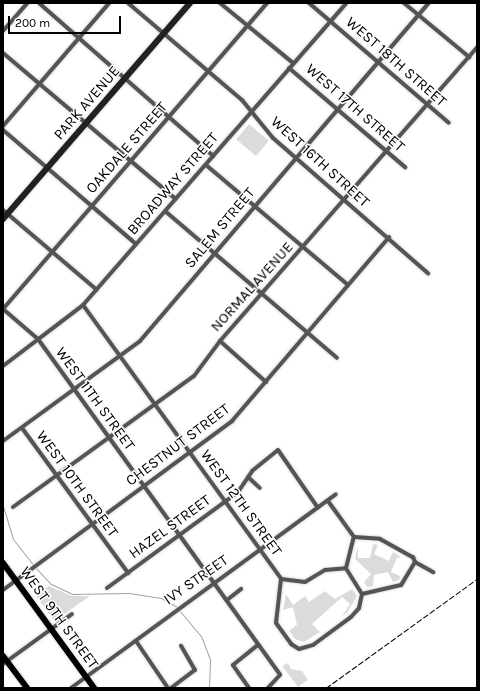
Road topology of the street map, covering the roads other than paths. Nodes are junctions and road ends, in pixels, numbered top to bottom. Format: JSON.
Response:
{"nodes":[{"id":1,"x":27,"y":3,"type":"edge"},
{"id":2,"x":39,"y":3,"type":"edge"},
{"id":3,"x":109,"y":3,"type":"edge"},
{"id":4,"x":128,"y":3,"type":"edge"},
{"id":5,"x":190,"y":3,"type":"edge"},
{"id":6,"x":220,"y":3,"type":"edge"},
{"id":7,"x":267,"y":3,"type":"edge"},
{"id":8,"x":310,"y":3,"type":"edge"},
{"id":9,"x":346,"y":3,"type":"edge"},
{"id":10,"x":404,"y":3,"type":"edge"},
{"id":11,"x":429,"y":3,"type":"edge"},
{"id":12,"x":418,"y":16,"type":"junction"},
{"id":13,"x":331,"y":21,"type":"junction"},
{"id":14,"x":248,"y":25,"type":"junction"},
{"id":15,"x":3,"y":31,"type":"edge"},
{"id":16,"x":163,"y":34,"type":"junction"},
{"id":17,"x":78,"y":39,"type":"junction"},
{"id":18,"x":477,"y":47,"type":"edge"},
{"id":19,"x":3,"y":53,"type":"edge"},
{"id":20,"x":469,"y":57,"type":"junction"},
{"id":21,"x":378,"y":60,"type":"junction"},
{"id":22,"x":293,"y":63,"type":"junction"},
{"id":23,"x":289,"y":68,"type":"junction"},
{"id":24,"x":209,"y":72,"type":"junction"},
{"id":25,"x":125,"y":79,"type":"junction"},
{"id":26,"x":39,"y":84,"type":"junction"},
{"id":27,"x":426,"y":105,"type":"junction"},
{"id":28,"x":336,"y":108,"type":"junction"},
{"id":29,"x":251,"y":113,"type":"junction"},
{"id":30,"x":169,"y":117,"type":"junction"},
{"id":31,"x":449,"y":123,"type":"dead end"},
{"id":32,"x":86,"y":124,"type":"junction"},
{"id":33,"x":3,"y":126,"type":"edge"},
{"id":34,"x":3,"y":130,"type":"edge"},
{"id":35,"x":386,"y":151,"type":"junction"},
{"id":36,"x":213,"y":156,"type":"junction"},
{"id":37,"x":296,"y":158,"type":"junction"},
{"id":38,"x":131,"y":161,"type":"junction"},
{"id":39,"x":206,"y":165,"type":"junction"},
{"id":40,"x":405,"y":167,"type":"dead end"},
{"id":41,"x":48,"y":168,"type":"junction"},
{"id":42,"x":176,"y":199,"type":"junction"},
{"id":43,"x":344,"y":200,"type":"junction"},
{"id":44,"x":92,"y":206,"type":"junction"},
{"id":45,"x":254,"y":206,"type":"junction"},
{"id":46,"x":165,"y":211,"type":"junction"},
{"id":47,"x":4,"y":215,"type":"edge"},
{"id":48,"x":388,"y":237,"type":"junction"},
{"id":49,"x":136,"y":244,"type":"junction"},
{"id":50,"x":303,"y":247,"type":"junction"},
{"id":51,"x":52,"y":251,"type":"junction"},
{"id":52,"x":214,"y":253,"type":"junction"},
{"id":53,"x":428,"y":273,"type":"dead end"},
{"id":54,"x":348,"y":285,"type":"junction"},
{"id":55,"x":97,"y":290,"type":"junction"},
{"id":56,"x":263,"y":293,"type":"junction"},
{"id":57,"x":83,"y":306,"type":"junction"},
{"id":58,"x":3,"y":309,"type":"edge"},
{"id":59,"x":308,"y":333,"type":"junction"},
{"id":60,"x":38,"y":339,"type":"junction"},
{"id":61,"x":220,"y":341,"type":"junction"},
{"id":62,"x":121,"y":358,"type":"junction"},
{"id":63,"x":337,"y":358,"type":"dead end"},
{"id":64,"x":3,"y":366,"type":"edge"},
{"id":65,"x":266,"y":382,"type":"junction"},
{"id":66,"x":74,"y":391,"type":"junction"},
{"id":67,"x":154,"y":406,"type":"junction"},
{"id":68,"x":22,"y":428,"type":"junction"},
{"id":69,"x":108,"y":438,"type":"junction"},
{"id":70,"x":3,"y":441,"type":"edge"},
{"id":71,"x":189,"y":452,"type":"junction"},
{"id":72,"x":56,"y":475,"type":"junction"},
{"id":73,"x":248,"y":477,"type":"junction"},
{"id":74,"x":143,"y":488,"type":"junction"},
{"id":75,"x":260,"y":488,"type":"dead end"},
{"id":76,"x":336,"y":494,"type":"dead end"},
{"id":77,"x":328,"y":501,"type":"junction"},
{"id":78,"x":224,"y":502,"type":"junction"},
{"id":79,"x":13,"y":507,"type":"dead end"},
{"id":80,"x":318,"y":508,"type":"junction"},
{"id":81,"x":91,"y":523,"type":"junction"},
{"id":82,"x":178,"y":536,"type":"junction"},
{"id":83,"x":354,"y":537,"type":"junction"},
{"id":84,"x":260,"y":550,"type":"junction"},
{"id":85,"x":415,"y":562,"type":"junction"},
{"id":86,"x":3,"y":564,"type":"edge"},
{"id":87,"x":346,"y":568,"type":"junction"},
{"id":88,"x":434,"y":572,"type":"dead end"},
{"id":89,"x":128,"y":573,"type":"junction"},
{"id":90,"x":281,"y":579,"type":"junction"},
{"id":91,"x":16,"y":581,"type":"junction"},
{"id":92,"x":214,"y":583,"type":"junction"},
{"id":93,"x":107,"y":588,"type":"dead end"},
{"id":94,"x":241,"y":589,"type":"dead end"},
{"id":95,"x":3,"y":590,"type":"edge"},
{"id":96,"x":362,"y":594,"type":"junction"},
{"id":97,"x":227,"y":600,"type":"junction"},
{"id":98,"x":72,"y":614,"type":"dead end"},
{"id":99,"x":51,"y":629,"type":"junction"},
{"id":100,"x":136,"y":641,"type":"junction"},
{"id":101,"x":258,"y":644,"type":"junction"},
{"id":102,"x":181,"y":646,"type":"dead end"},
{"id":103,"x":4,"y":660,"type":"edge"},
{"id":104,"x":86,"y":677,"type":"junction"},
{"id":105,"x":27,"y":688,"type":"edge"},
{"id":106,"x":71,"y":688,"type":"edge"},
{"id":107,"x":94,"y":688,"type":"edge"},
{"id":108,"x":168,"y":688,"type":"edge"},
{"id":109,"x":171,"y":688,"type":"edge"},
{"id":110,"x":249,"y":688,"type":"edge"},
{"id":111,"x":268,"y":688,"type":"edge"}],
"edges":[{"from":1,"to":15,"type":"street"},
{"from":2,"to":17,"type":"street"},
{"from":3,"to":17,"type":"street"},
{"from":4,"to":16,"type":"street","name":"WEST 16TH STREET"},
{"from":5,"to":16,"type":"main road","name":"PARK AVENUE"},
{"from":6,"to":14,"type":"street","name":"WEST 17TH STREET"},
{"from":7,"to":14,"type":"street","name":"OAKDALE STREET"},
{"from":8,"to":13,"type":"street","name":"WEST 18TH STREET"},
{"from":9,"to":13,"type":"street","name":"BROADWAY STREET"},
{"from":10,"to":12,"type":"street"},
{"from":11,"to":12,"type":"street","name":"SALEM STREET"},
{"from":12,"to":20,"type":"street"},
{"from":12,"to":21,"type":"street","name":"SALEM STREET"},
{"from":13,"to":21,"type":"street","name":"WEST 18TH STREET"},
{"from":13,"to":22,"type":"street","name":"BROADWAY STREET"},
{"from":14,"to":22,"type":"street","name":"WEST 17TH STREET"},
{"from":14,"to":24,"type":"street","name":"OAKDALE STREET"},
{"from":16,"to":24,"type":"street","name":"WEST 16TH STREET"},
{"from":16,"to":25,"type":"main road","name":"PARK AVENUE"},
{"from":17,"to":25,"type":"street"},
{"from":17,"to":26,"type":"street"},
{"from":18,"to":20,"type":"street","name":"NORMAL AVENUE"},
{"from":19,"to":26,"type":"street"},
{"from":20,"to":27,"type":"street","name":"NORMAL AVENUE"},
{"from":21,"to":27,"type":"street","name":"WEST 18TH STREET"},
{"from":21,"to":28,"type":"street","name":"SALEM STREET"},
{"from":22,"to":23,"type":"street","name":"BROADWAY STREET"},
{"from":23,"to":28,"type":"street","name":"WEST 17TH STREET"},
{"from":23,"to":29,"type":"street","name":"BROADWAY STREET"},
{"from":24,"to":29,"type":"street","name":"WEST 16TH STREET"},
{"from":24,"to":30,"type":"street","name":"OAKDALE STREET"},
{"from":25,"to":30,"type":"street"},
{"from":25,"to":32,"type":"main road","name":"PARK AVENUE"},
{"from":26,"to":32,"type":"street"},
{"from":26,"to":33,"type":"street"},
{"from":27,"to":31,"type":"street","name":"WEST 18TH STREET"},
{"from":27,"to":35,"type":"street","name":"NORMAL AVENUE"},
{"from":28,"to":35,"type":"street","name":"WEST 17TH STREET"},
{"from":28,"to":37,"type":"street","name":"SALEM STREET"},
{"from":29,"to":36,"type":"street","name":"BROADWAY STREET"},
{"from":29,"to":37,"type":"street","name":"WEST 16TH STREET"},
{"from":30,"to":36,"type":"street"},
{"from":30,"to":38,"type":"street","name":"OAKDALE STREET"},
{"from":32,"to":38,"type":"street"},
{"from":32,"to":41,"type":"main road","name":"PARK AVENUE"},
{"from":34,"to":41,"type":"street"},
{"from":35,"to":40,"type":"street","name":"WEST 17TH STREET"},
{"from":35,"to":43,"type":"street","name":"NORMAL AVENUE"},
{"from":36,"to":39,"type":"street","name":"BROADWAY STREET"},
{"from":37,"to":43,"type":"street","name":"WEST 16TH STREET"},
{"from":37,"to":45,"type":"street","name":"SALEM STREET"},
{"from":38,"to":42,"type":"street"},
{"from":38,"to":44,"type":"street","name":"OAKDALE STREET"},
{"from":39,"to":42,"type":"street","name":"BROADWAY STREET"},
{"from":39,"to":45,"type":"street"},
{"from":41,"to":44,"type":"street"},
{"from":41,"to":47,"type":"main road","name":"PARK AVENUE"},
{"from":42,"to":46,"type":"street","name":"BROADWAY STREET"},
{"from":43,"to":48,"type":"street","name":"WEST 16TH STREET"},
{"from":43,"to":50,"type":"street","name":"NORMAL AVENUE"},
{"from":44,"to":49,"type":"street"},
{"from":44,"to":51,"type":"street","name":"OAKDALE STREET"},
{"from":45,"to":50,"type":"street"},
{"from":45,"to":52,"type":"street","name":"SALEM STREET"},
{"from":46,"to":49,"type":"street","name":"BROADWAY STREET"},
{"from":46,"to":52,"type":"street"},
{"from":47,"to":51,"type":"street"},
{"from":48,"to":53,"type":"street","name":"WEST 16TH STREET"},
{"from":48,"to":54,"type":"street","name":"CHESTNUT STREET"},
{"from":49,"to":55,"type":"street","name":"BROADWAY STREET"},
{"from":50,"to":54,"type":"street"},
{"from":50,"to":56,"type":"street","name":"NORMAL AVENUE"},
{"from":51,"to":55,"type":"street"},
{"from":51,"to":58,"type":"street","name":"OAKDALE STREET"},
{"from":52,"to":56,"type":"street"},
{"from":52,"to":62,"type":"street","name":"SALEM STREET"},
{"from":54,"to":59,"type":"street","name":"CHESTNUT STREET"},
{"from":55,"to":57,"type":"street","name":"BROADWAY STREET"},
{"from":56,"to":59,"type":"street"},
{"from":56,"to":61,"type":"street","name":"NORMAL AVENUE"},
{"from":57,"to":60,"type":"street","name":"BROADWAY STREET"},
{"from":57,"to":62,"type":"street","name":"WEST 12TH STREET"},
{"from":58,"to":60,"type":"street","name":"WEST 11TH STREET"},
{"from":59,"to":63,"type":"street"},
{"from":59,"to":65,"type":"street","name":"CHESTNUT STREET"},
{"from":60,"to":64,"type":"street","name":"BROADWAY STREET"},
{"from":60,"to":66,"type":"street","name":"WEST 11TH STREET"},
{"from":61,"to":65,"type":"street"},
{"from":61,"to":67,"type":"street","name":"NORMAL AVENUE"},
{"from":62,"to":66,"type":"street","name":"SALEM STREET"},
{"from":62,"to":67,"type":"street","name":"WEST 12TH STREET"},
{"from":65,"to":71,"type":"street","name":"CHESTNUT STREET"},
{"from":66,"to":68,"type":"street","name":"SALEM STREET"},
{"from":66,"to":69,"type":"street","name":"WEST 11TH STREET"},
{"from":67,"to":69,"type":"street","name":"NORMAL AVENUE"},
{"from":67,"to":71,"type":"street","name":"WEST 12TH STREET"},
{"from":68,"to":70,"type":"street","name":"SALEM STREET"},
{"from":68,"to":72,"type":"street","name":"WEST 10TH STREET"},
{"from":69,"to":72,"type":"street","name":"NORMAL AVENUE"},
{"from":69,"to":74,"type":"street","name":"WEST 11TH STREET"},
{"from":71,"to":74,"type":"street","name":"CHESTNUT STREET"},
{"from":71,"to":78,"type":"street","name":"WEST 12TH STREET"},
{"from":72,"to":79,"type":"street","name":"NORMAL AVENUE"},
{"from":72,"to":81,"type":"street","name":"WEST 10TH STREET"},
{"from":73,"to":75,"type":"street"},
{"from":73,"to":78,"type":"street","name":"HAZEL STREET"},
{"from":73,"to":80,"type":"street","name":"HAZEL STREET"},
{"from":74,"to":81,"type":"street","name":"CHESTNUT STREET"},
{"from":74,"to":82,"type":"street","name":"WEST 11TH STREET"},
{"from":76,"to":77,"type":"street","name":"IVY STREET"},
{"from":77,"to":80,"type":"street","name":"IVY STREET"},
{"from":77,"to":83,"type":"street"},
{"from":78,"to":82,"type":"street","name":"HAZEL STREET"},
{"from":78,"to":84,"type":"street","name":"WEST 12TH STREET"},
{"from":80,"to":84,"type":"street","name":"IVY STREET"},
{"from":81,"to":89,"type":"street","name":"WEST 10TH STREET"},
{"from":81,"to":91,"type":"street","name":"CHESTNUT STREET"},
{"from":82,"to":89,"type":"street","name":"HAZEL STREET"},
{"from":82,"to":92,"type":"street","name":"WEST 11TH STREET"},
{"from":83,"to":85,"type":"street"},
{"from":83,"to":87,"type":"street"},
{"from":84,"to":90,"type":"street","name":"WEST 12TH STREET"},
{"from":84,"to":92,"type":"street","name":"IVY STREET"},
{"from":85,"to":88,"type":"street"},
{"from":85,"to":96,"type":"street"},
{"from":86,"to":91,"type":"main road","name":"WEST 9TH STREET"},
{"from":87,"to":90,"type":"street"},
{"from":87,"to":96,"type":"street"},
{"from":89,"to":93,"type":"street","name":"HAZEL STREET"},
{"from":90,"to":96,"type":"street"},
{"from":91,"to":95,"type":"street","name":"CHESTNUT STREET"},
{"from":91,"to":99,"type":"main road","name":"WEST 9TH STREET"},
{"from":92,"to":97,"type":"street","name":"WEST 11TH STREET"},
{"from":92,"to":100,"type":"street","name":"IVY STREET"},
{"from":94,"to":97,"type":"street"},
{"from":97,"to":101,"type":"street","name":"WEST 11TH STREET"},
{"from":98,"to":99,"type":"street"},
{"from":99,"to":103,"type":"street"},
{"from":99,"to":104,"type":"main road","name":"WEST 9TH STREET"},
{"from":100,"to":104,"type":"street","name":"IVY STREET"},
{"from":100,"to":108,"type":"street"},
{"from":101,"to":110,"type":"street"},
{"from":101,"to":111,"type":"street","name":"WEST 11TH STREET"},
{"from":102,"to":109,"type":"street"},
{"from":103,"to":105,"type":"main road"},
{"from":104,"to":106,"type":"street","name":"IVY STREET"},
{"from":104,"to":107,"type":"main road","name":"WEST 9TH STREET"}]}
